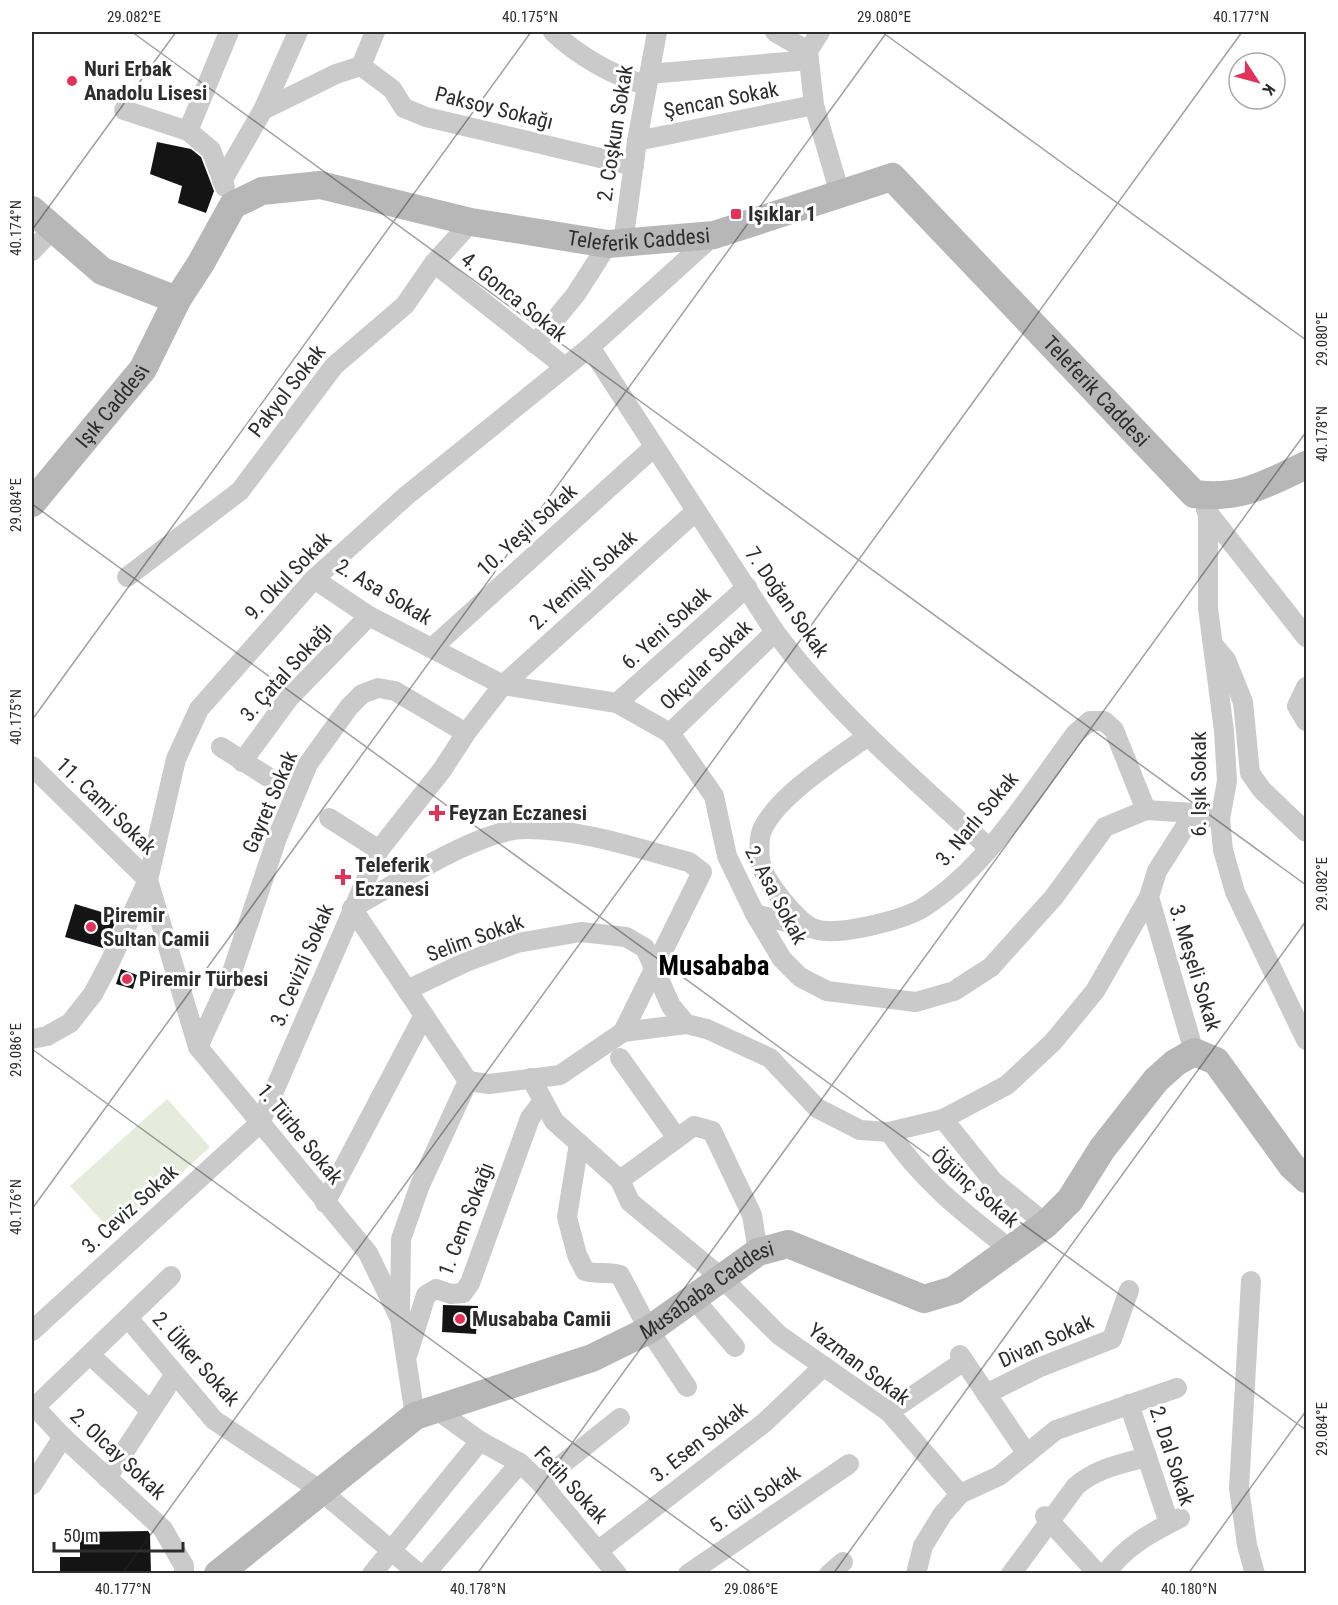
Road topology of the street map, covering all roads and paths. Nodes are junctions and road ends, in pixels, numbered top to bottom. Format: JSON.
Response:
{"nodes":[{"id":1,"x":229,"y":32,"type":"edge"},
{"id":2,"x":298,"y":32,"type":"edge"},
{"id":3,"x":375,"y":32,"type":"edge"},
{"id":4,"x":542,"y":32,"type":"edge"},
{"id":5,"x":553,"y":32,"type":"edge"},
{"id":6,"x":657,"y":32,"type":"edge"},
{"id":7,"x":776,"y":32,"type":"edge"},
{"id":8,"x":820,"y":32,"type":"edge"},
{"id":9,"x":809,"y":55,"type":"junction"},
{"id":10,"x":361,"y":66,"type":"junction"},
{"id":11,"x":641,"y":79,"type":"junction"},
{"id":12,"x":814,"y":105,"type":"junction"},
{"id":13,"x":124,"y":110,"type":"dead end"},
{"id":14,"x":263,"y":110,"type":"junction"},
{"id":15,"x":188,"y":131,"type":"junction"},
{"id":16,"x":637,"y":141,"type":"junction"},
{"id":17,"x":634,"y":166,"type":"junction"},
{"id":18,"x":227,"y":193,"type":"junction"},
{"id":19,"x":840,"y":194,"type":"junction"},
{"id":20,"x":32,"y":210,"type":"edge"},
{"id":21,"x":471,"y":222,"type":"junction"},
{"id":22,"x":54,"y":228,"type":"junction"},
{"id":23,"x":714,"y":235,"type":"junction"},
{"id":24,"x":616,"y":243,"type":"junction"},
{"id":25,"x":32,"y":251,"type":"edge"},
{"id":26,"x":434,"y":263,"type":"junction"},
{"id":27,"x":177,"y":300,"type":"junction"},
{"id":28,"x":534,"y":344,"type":"junction"},
{"id":29,"x":590,"y":347,"type":"junction"},
{"id":30,"x":565,"y":367,"type":"junction"},
{"id":31,"x":654,"y":447,"type":"junction"},
{"id":32,"x":1306,"y":465,"type":"edge"},
{"id":33,"x":32,"y":503,"type":"edge"},
{"id":34,"x":1201,"y":503,"type":"junction"},
{"id":35,"x":696,"y":511,"type":"junction"},
{"id":36,"x":127,"y":577,"type":"dead end"},
{"id":37,"x":314,"y":579,"type":"junction"},
{"id":38,"x":747,"y":587,"type":"junction"},
{"id":39,"x":369,"y":616,"type":"junction"},
{"id":40,"x":775,"y":632,"type":"junction"},
{"id":41,"x":1306,"y":637,"type":"edge"},
{"id":42,"x":1213,"y":645,"type":"junction"},
{"id":43,"x":432,"y":648,"type":"junction"},
{"id":44,"x":503,"y":685,"type":"junction"},
{"id":45,"x":1306,"y":687,"type":"edge"},
{"id":46,"x":617,"y":703,"type":"junction"},
{"id":47,"x":1306,"y":721,"type":"edge"},
{"id":48,"x":466,"y":733,"type":"junction"},
{"id":49,"x":670,"y":733,"type":"junction"},
{"id":50,"x":868,"y":736,"type":"junction"},
{"id":51,"x":221,"y":747,"type":"dead end"},
{"id":52,"x":242,"y":762,"type":"junction"},
{"id":53,"x":32,"y":766,"type":"edge"},
{"id":54,"x":268,"y":777,"type":"dead end"},
{"id":55,"x":1146,"y":810,"type":"junction"},
{"id":56,"x":1194,"y":813,"type":"junction"},
{"id":57,"x":329,"y":818,"type":"dead end"},
{"id":58,"x":1220,"y":819,"type":"junction"},
{"id":59,"x":1306,"y":832,"type":"edge"},
{"id":60,"x":989,"y":848,"type":"junction"},
{"id":61,"x":379,"y":850,"type":"junction"},
{"id":62,"x":148,"y":880,"type":"junction"},
{"id":63,"x":1149,"y":897,"type":"junction"},
{"id":64,"x":352,"y":908,"type":"junction"},
{"id":65,"x":754,"y":914,"type":"junction"},
{"id":66,"x":815,"y":929,"type":"junction"},
{"id":67,"x":655,"y":965,"type":"junction"},
{"id":68,"x":407,"y":990,"type":"junction"},
{"id":69,"x":1301,"y":1010,"type":"edge"},
{"id":70,"x":424,"y":1015,"type":"junction"},
{"id":71,"x":686,"y":1024,"type":"junction"},
{"id":72,"x":623,"y":1032,"type":"junction"},
{"id":73,"x":32,"y":1039,"type":"edge"},
{"id":74,"x":1306,"y":1040,"type":"edge"},
{"id":75,"x":198,"y":1047,"type":"junction"},
{"id":76,"x":1194,"y":1052,"type":"junction"},
{"id":77,"x":620,"y":1058,"type":"dead end"},
{"id":78,"x":531,"y":1078,"type":"junction"},
{"id":79,"x":468,"y":1081,"type":"junction"},
{"id":80,"x":543,"y":1101,"type":"junction"},
{"id":81,"x":943,"y":1119,"type":"junction"},
{"id":82,"x":260,"y":1123,"type":"junction"},
{"id":83,"x":889,"y":1132,"type":"junction"},
{"id":84,"x":677,"y":1138,"type":"junction"},
{"id":85,"x":579,"y":1143,"type":"junction"},
{"id":86,"x":1306,"y":1179,"type":"edge"},
{"id":87,"x":620,"y":1180,"type":"junction"},
{"id":88,"x":325,"y":1203,"type":"junction"},
{"id":89,"x":1046,"y":1224,"type":"junction"},
{"id":90,"x":1011,"y":1250,"type":"junction"},
{"id":91,"x":758,"y":1252,"type":"junction"},
{"id":92,"x":171,"y":1276,"type":"dead end"},
{"id":93,"x":723,"y":1279,"type":"junction"},
{"id":94,"x":1251,"y":1281,"type":"dead end"},
{"id":95,"x":1129,"y":1290,"type":"dead end"},
{"id":96,"x":693,"y":1299,"type":"junction"},
{"id":97,"x":128,"y":1318,"type":"junction"},
{"id":98,"x":400,"y":1319,"type":"junction"},
{"id":99,"x":649,"y":1329,"type":"junction"},
{"id":100,"x":32,"y":1331,"type":"edge"},
{"id":101,"x":735,"y":1347,"type":"dead end"},
{"id":102,"x":90,"y":1355,"type":"junction"},
{"id":103,"x":406,"y":1358,"type":"junction"},
{"id":104,"x":824,"y":1366,"type":"junction"},
{"id":105,"x":175,"y":1374,"type":"junction"},
{"id":106,"x":687,"y":1387,"type":"dead end"},
{"id":107,"x":1177,"y":1388,"type":"dead end"},
{"id":108,"x":986,"y":1394,"type":"junction"},
{"id":109,"x":1130,"y":1404,"type":"junction"},
{"id":110,"x":33,"y":1406,"type":"edge"},
{"id":111,"x":151,"y":1411,"type":"junction"},
{"id":112,"x":889,"y":1412,"type":"junction"},
{"id":113,"x":426,"y":1413,"type":"junction"},
{"id":114,"x":620,"y":1418,"type":"dead end"},
{"id":115,"x":63,"y":1437,"type":"junction"},
{"id":116,"x":480,"y":1441,"type":"junction"},
{"id":117,"x":1026,"y":1454,"type":"junction"},
{"id":118,"x":1147,"y":1457,"type":"junction"},
{"id":119,"x":520,"y":1463,"type":"junction"},
{"id":120,"x":849,"y":1464,"type":"dead end"},
{"id":121,"x":107,"y":1478,"type":"junction"},
{"id":122,"x":540,"y":1482,"type":"junction"},
{"id":123,"x":32,"y":1485,"type":"edge"},
{"id":124,"x":320,"y":1490,"type":"junction"},
{"id":125,"x":960,"y":1494,"type":"junction"},
{"id":126,"x":1048,"y":1519,"type":"junction"},
{"id":127,"x":390,"y":1549,"type":"junction"},
{"id":128,"x":599,"y":1550,"type":"junction"},
{"id":129,"x":184,"y":1574,"type":"edge"},
{"id":130,"x":218,"y":1574,"type":"edge"},
{"id":131,"x":372,"y":1574,"type":"edge"},
{"id":132,"x":419,"y":1574,"type":"edge"},
{"id":133,"x":426,"y":1574,"type":"edge"},
{"id":134,"x":617,"y":1574,"type":"edge"},
{"id":135,"x":688,"y":1574,"type":"edge"},
{"id":136,"x":916,"y":1574,"type":"edge"},
{"id":137,"x":1011,"y":1574,"type":"edge"},
{"id":138,"x":1098,"y":1574,"type":"edge"},
{"id":139,"x":1105,"y":1574,"type":"edge"},
{"id":140,"x":1255,"y":1574,"type":"edge"}],
"edges":[{"from":1,"to":15,"type":"street"},
{"from":2,"to":14,"type":"street"},
{"from":3,"to":10,"type":"street"},
{"from":4,"to":11,"type":"street"},
{"from":5,"to":11,"type":"street"},
{"from":6,"to":11,"type":"street","name":"2. Coşkun Sokak"},
{"from":7,"to":9,"type":"street"},
{"from":8,"to":9,"type":"street"},
{"from":9,"to":11,"type":"street"},
{"from":9,"to":12,"type":"street"},
{"from":10,"to":14,"type":"street"},
{"from":10,"to":17,"type":"street","name":"Paksoy Sokağı"},
{"from":11,"to":16,"type":"street","name":"2. Coşkun Sokak"},
{"from":12,"to":16,"type":"street","name":"Şencan Sokak"},
{"from":12,"to":19,"type":"street"},
{"from":13,"to":15,"type":"street"},
{"from":14,"to":18,"type":"street"},
{"from":15,"to":18,"type":"street"},
{"from":16,"to":17,"type":"street","name":"2. Coşkun Sokak"},
{"from":17,"to":24,"type":"street","name":"2. Coşkun Sokak"},
{"from":18,"to":21,"type":"main road","name":"Teleferik Caddesi"},
{"from":18,"to":27,"type":"main road"},
{"from":19,"to":23,"type":"main road","name":"Teleferik Caddesi"},
{"from":19,"to":34,"type":"main road","name":"Teleferik Caddesi"},
{"from":20,"to":22,"type":"main road"},
{"from":21,"to":24,"type":"main road","name":"Teleferik Caddesi"},
{"from":21,"to":26,"type":"street","name":"Pakyol Sokak"},
{"from":22,"to":25,"type":"street"},
{"from":22,"to":27,"type":"main road"},
{"from":23,"to":24,"type":"main road","name":"Teleferik Caddesi"},
{"from":23,"to":29,"type":"street","name":"9. Okul Sokak"},
{"from":24,"to":28,"type":"street"},
{"from":26,"to":28,"type":"street","name":"4. Gonca Sokak"},
{"from":26,"to":36,"type":"street","name":"Pakyol Sokak"},
{"from":27,"to":33,"type":"main road","name":"Işık Caddesi"},
{"from":28,"to":30,"type":"street","name":"4. Gonca Sokak"},
{"from":29,"to":30,"type":"street","name":"9. Okul Sokak"},
{"from":29,"to":31,"type":"street","name":"7. Doğan Sokak"},
{"from":30,"to":37,"type":"street","name":"9. Okul Sokak"},
{"from":31,"to":35,"type":"street","name":"7. Doğan Sokak"},
{"from":31,"to":43,"type":"street","name":"10. Yeşil Sokak"},
{"from":32,"to":34,"type":"main road"},
{"from":34,"to":41,"type":"street"},
{"from":34,"to":42,"type":"street","name":"6. Işık Sokak"},
{"from":35,"to":38,"type":"street","name":"7. Doğan Sokak"},
{"from":35,"to":44,"type":"street","name":"2. Yemişli Sokak"},
{"from":37,"to":39,"type":"street","name":"2. Asa Sokak"},
{"from":37,"to":62,"type":"street","name":"9. Okul Sokak"},
{"from":38,"to":40,"type":"street","name":"7. Doğan Sokak"},
{"from":38,"to":46,"type":"street","name":"6. Yeni Sokak"},
{"from":39,"to":43,"type":"street","name":"2. Asa Sokak"},
{"from":39,"to":52,"type":"street","name":"3. Çatal Sokağı"},
{"from":40,"to":49,"type":"street","name":"Okçular Sokak"},
{"from":40,"to":50,"type":"street","name":"7. Doğan Sokak"},
{"from":42,"to":58,"type":"street","name":"6. Işık Sokak"},
{"from":42,"to":59,"type":"street"},
{"from":43,"to":44,"type":"street","name":"2. Asa Sokak"},
{"from":44,"to":46,"type":"street","name":"2. Asa Sokak"},
{"from":44,"to":48,"type":"street","name":"3. Cevizli Sokak"},
{"from":45,"to":47,"type":"street"},
{"from":46,"to":49,"type":"street","name":"2. Asa Sokak"},
{"from":48,"to":61,"type":"street","name":"3. Cevizli Sokak"},
{"from":48,"to":75,"type":"street","name":"Gayret Sokak"},
{"from":49,"to":65,"type":"street","name":"2. Asa Sokak"},
{"from":50,"to":60,"type":"street","name":"7. Doğan Sokak"},
{"from":50,"to":66,"type":"street"},
{"from":51,"to":52,"type":"street"},
{"from":52,"to":54,"type":"street"},
{"from":53,"to":62,"type":"street","name":"11. Cami Sokak"},
{"from":55,"to":56,"type":"street","name":"2. Asa Sokak"},
{"from":55,"to":60,"type":"street","name":"3. Narlı Sokak"},
{"from":55,"to":65,"type":"street","name":"2. Asa Sokak"},
{"from":56,"to":58,"type":"street","name":"2. Asa Sokak"},
{"from":56,"to":63,"type":"street","name":"3. Meşeli Sokak"},
{"from":57,"to":61,"type":"street"},
{"from":58,"to":69,"type":"street","name":"6. Işık Sokak"},
{"from":60,"to":66,"type":"street","name":"3. Narlı Sokak"},
{"from":61,"to":64,"type":"street","name":"3. Cevizli Sokak"},
{"from":62,"to":73,"type":"street","name":"9. Okul Sokak"},
{"from":62,"to":75,"type":"street","name":"1. Türbe Sokak"},
{"from":63,"to":76,"type":"street","name":"3. Meşeli Sokak"},
{"from":63,"to":81,"type":"street","name":"3. Meşeli Sokak"},
{"from":64,"to":67,"type":"street"},
{"from":64,"to":68,"type":"street"},
{"from":64,"to":82,"type":"street","name":"3. Cevizli Sokak"},
{"from":65,"to":66,"type":"street","name":"3. Narlı Sokak"},
{"from":67,"to":68,"type":"street","name":"Selim Sokak"},
{"from":67,"to":71,"type":"street"},
{"from":67,"to":72,"type":"street"},
{"from":68,"to":70,"type":"street"},
{"from":69,"to":74,"type":"street","name":"6. Işık Sokak"},
{"from":70,"to":79,"type":"street"},
{"from":70,"to":88,"type":"street"},
{"from":71,"to":72,"type":"street"},
{"from":71,"to":83,"type":"street","name":"3. Meşeli Sokak"},
{"from":72,"to":78,"type":"street"},
{"from":75,"to":82,"type":"street","name":"1. Türbe Sokak"},
{"from":76,"to":86,"type":"main road"},
{"from":76,"to":89,"type":"main road","name":"Musababa Caddesi"},
{"from":77,"to":84,"type":"street"},
{"from":78,"to":79,"type":"street"},
{"from":78,"to":80,"type":"street","name":"Yazman Sokak"},
{"from":79,"to":98,"type":"street"},
{"from":80,"to":85,"type":"street","name":"Yazman Sokak"},
{"from":80,"to":103,"type":"street","name":"1. Cem Sokağı"},
{"from":81,"to":83,"type":"street","name":"3. Meşeli Sokak"},
{"from":81,"to":89,"type":"street"},
{"from":82,"to":88,"type":"street","name":"1. Türbe Sokak"},
{"from":82,"to":100,"type":"street","name":"3. Ceviz Sokak"},
{"from":83,"to":90,"type":"street","name":"Öğünç Sokak"},
{"from":84,"to":87,"type":"street"},
{"from":84,"to":91,"type":"street"},
{"from":85,"to":87,"type":"street","name":"Yazman Sokak"},
{"from":85,"to":99,"type":"street"},
{"from":87,"to":93,"type":"street","name":"Yazman Sokak"},
{"from":88,"to":98,"type":"street","name":"1. Türbe Sokak"},
{"from":89,"to":90,"type":"main road","name":"Musababa Caddesi"},
{"from":90,"to":91,"type":"main road","name":"Musababa Caddesi"},
{"from":91,"to":93,"type":"main road","name":"Musababa Caddesi"},
{"from":92,"to":97,"type":"street","name":"2. Ülker Sokak"},
{"from":93,"to":96,"type":"main road","name":"Musababa Caddesi"},
{"from":93,"to":104,"type":"street","name":"Yazman Sokak"},
{"from":94,"to":140,"type":"street"},
{"from":95,"to":108,"type":"street","name":"Divan Sokak"},
{"from":96,"to":99,"type":"main road","name":"Musababa Caddesi"},
{"from":96,"to":101,"type":"street"},
{"from":97,"to":102,"type":"street","name":"2. Ülker Sokak"},
{"from":97,"to":105,"type":"street","name":"2. Ülker Sokak"},
{"from":98,"to":103,"type":"street","name":"1. Türbe Sokak"},
{"from":99,"to":106,"type":"street"},
{"from":99,"to":113,"type":"main road","name":"Musababa Caddesi"},
{"from":102,"to":110,"type":"street","name":"2. Ülker Sokak"},
{"from":102,"to":111,"type":"street"},
{"from":103,"to":113,"type":"street","name":"1. Türbe Sokak"},
{"from":104,"to":112,"type":"street","name":"Yazman Sokak"},
{"from":104,"to":128,"type":"street","name":"3. Esen Sokak"},
{"from":105,"to":111,"type":"street"},
{"from":105,"to":124,"type":"street","name":"2. Ülker Sokak"},
{"from":107,"to":109,"type":"street"},
{"from":108,"to":112,"type":"street"},
{"from":108,"to":117,"type":"street"},
{"from":109,"to":117,"type":"street"},
{"from":109,"to":118,"type":"street","name":"2. Dal Sokak"},
{"from":110,"to":115,"type":"street","name":"2. Olcay Sokak"},
{"from":111,"to":121,"type":"street"},
{"from":112,"to":125,"type":"street","name":"Yazman Sokak"},
{"from":113,"to":116,"type":"street","name":"Fetih Sokak"},
{"from":113,"to":124,"type":"main road","name":"Musababa Caddesi"},
{"from":114,"to":122,"type":"street"},
{"from":115,"to":121,"type":"street","name":"2. Olcay Sokak"},
{"from":115,"to":123,"type":"street"},
{"from":116,"to":119,"type":"street","name":"Fetih Sokak"},
{"from":116,"to":127,"type":"street"},
{"from":117,"to":125,"type":"street"},
{"from":118,"to":126,"type":"street"},
{"from":118,"to":139,"type":"street","name":"2. Dal Sokak"},
{"from":119,"to":122,"type":"street","name":"Fetih Sokak"},
{"from":119,"to":133,"type":"street"},
{"from":120,"to":135,"type":"street","name":"5. Gül Sokak"},
{"from":121,"to":129,"type":"street","name":"2. Olcay Sokak"},
{"from":122,"to":128,"type":"street","name":"Fetih Sokak"},
{"from":124,"to":127,"type":"street","name":"2. Ülker Sokak"},
{"from":124,"to":130,"type":"main road","name":"Musababa Caddesi"},
{"from":125,"to":136,"type":"street"},
{"from":126,"to":137,"type":"street"},
{"from":126,"to":138,"type":"street"},
{"from":127,"to":131,"type":"street"},
{"from":127,"to":132,"type":"street","name":"2. Ülker Sokak"},
{"from":128,"to":134,"type":"street","name":"Fetih Sokak"}]}
